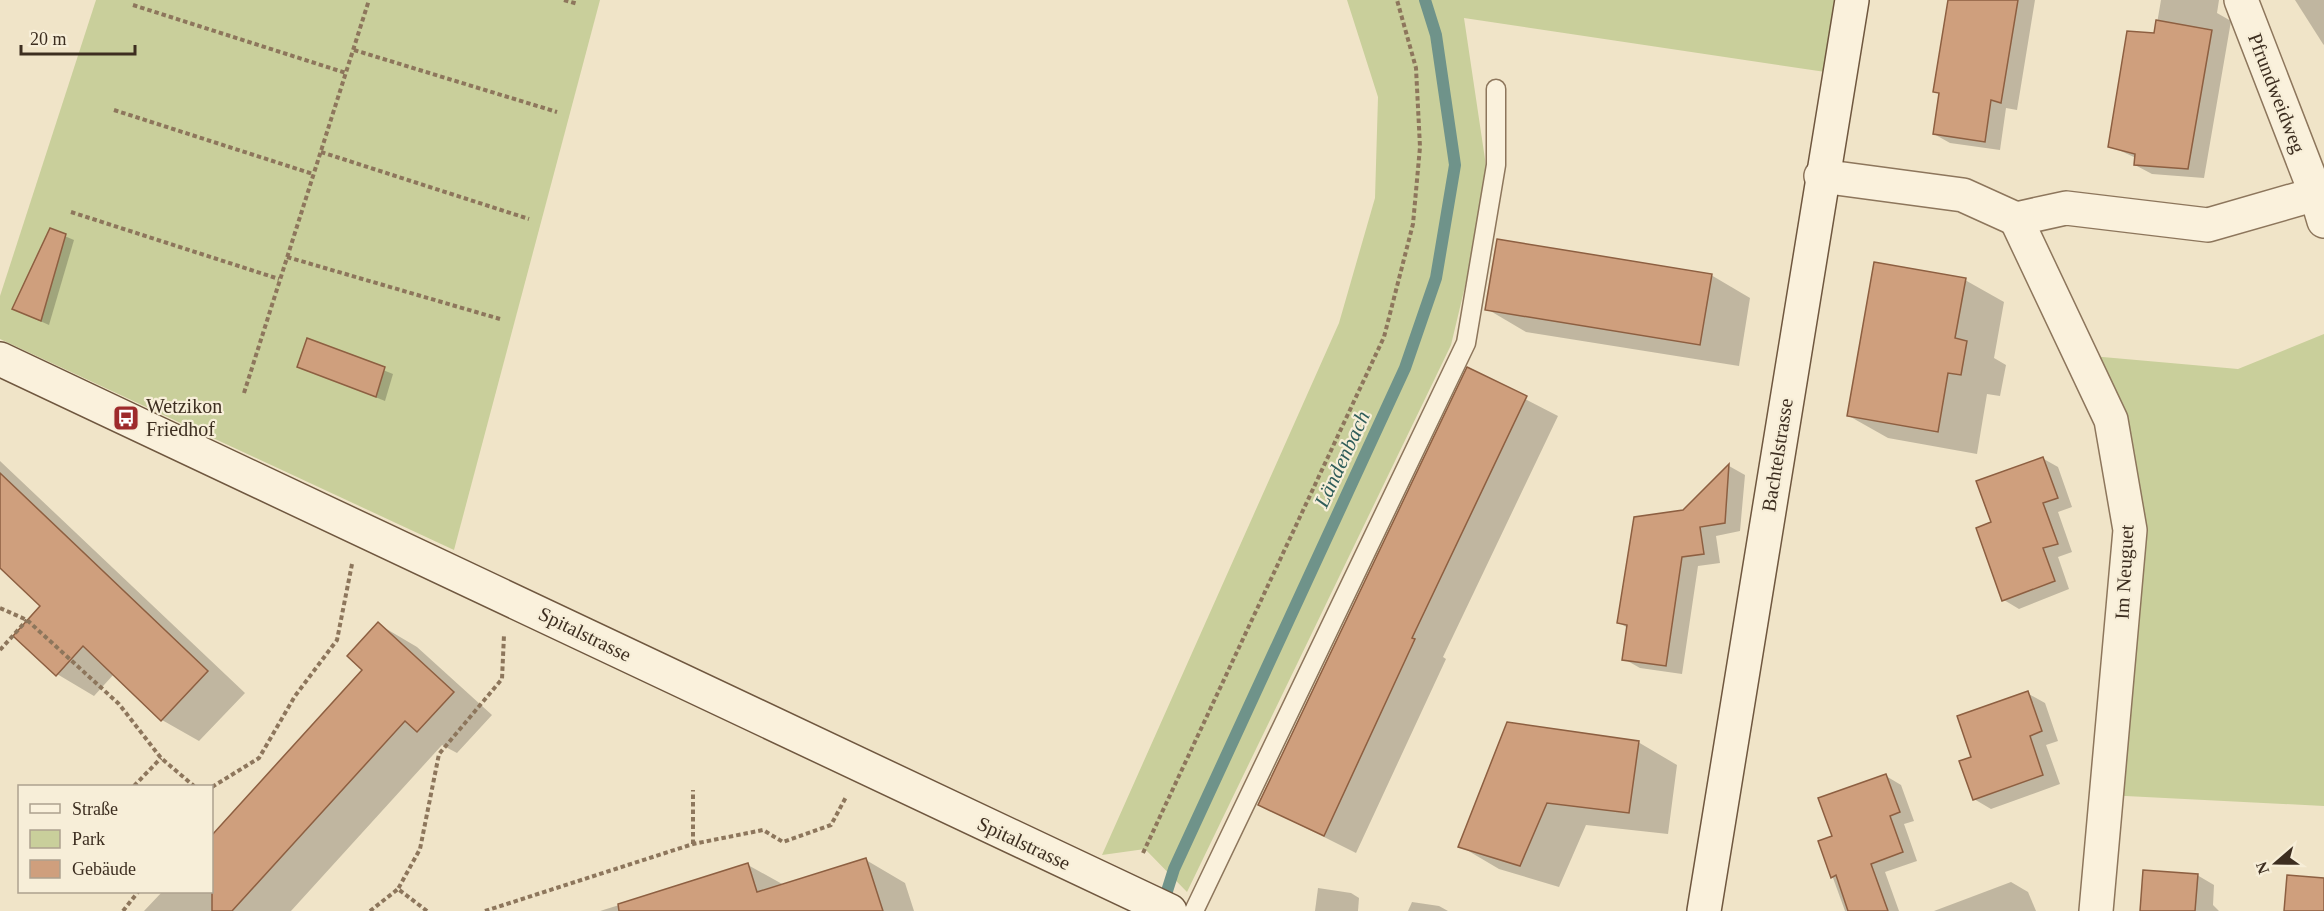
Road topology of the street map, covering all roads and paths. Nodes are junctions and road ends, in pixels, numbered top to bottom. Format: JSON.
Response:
{"nodes":[{"id":1,"x":369,"y":0,"type":"edge"},
{"id":2,"x":564,"y":0,"type":"edge"},
{"id":3,"x":1397,"y":0,"type":"edge"},
{"id":4,"x":1852,"y":0,"type":"edge"},
{"id":5,"x":2241,"y":0,"type":"edge"},
{"id":6,"x":578,"y":4,"type":"dead end"},
{"id":7,"x":133,"y":6,"type":"dead end"},
{"id":8,"x":354,"y":50,"type":"junction"},
{"id":9,"x":346,"y":73,"type":"junction"},
{"id":10,"x":1496,"y":89,"type":"dead end"},
{"id":11,"x":114,"y":110,"type":"dead end"},
{"id":12,"x":557,"y":112,"type":"dead end"},
{"id":13,"x":321,"y":152,"type":"junction"},
{"id":14,"x":313,"y":174,"type":"junction"},
{"id":15,"x":1821,"y":176,"type":"junction"},
{"id":16,"x":2320,"y":208,"type":"edge"},
{"id":17,"x":71,"y":212,"type":"dead end"},
{"id":18,"x":529,"y":219,"type":"dead end"},
{"id":19,"x":2016,"y":219,"type":"junction"},
{"id":20,"x":287,"y":257,"type":"junction"},
{"id":21,"x":279,"y":279,"type":"junction"},
{"id":22,"x":500,"y":319,"type":"dead end"},
{"id":23,"x":0,"y":359,"type":"edge"},
{"id":24,"x":244,"y":393,"type":"dead end"},
{"id":25,"x":362,"y":529,"type":"junction"},
{"id":26,"x":0,"y":608,"type":"edge"},
{"id":27,"x":27,"y":620,"type":"junction"},
{"id":28,"x":505,"y":626,"type":"dead end"},
{"id":29,"x":0,"y":650,"type":"edge"},
{"id":30,"x":160,"y":758,"type":"junction"},
{"id":31,"x":135,"y":785,"type":"edge"},
{"id":32,"x":193,"y":785,"type":"edge"},
{"id":33,"x":213,"y":787,"type":"edge"},
{"id":34,"x":693,"y":790,"type":"dead end"},
{"id":35,"x":848,"y":794,"type":"dead end"},
{"id":36,"x":693,"y":844,"type":"junction"},
{"id":37,"x":1143,"y":852,"type":"dead end"},
{"id":38,"x":398,"y":889,"type":"junction"},
{"id":39,"x":136,"y":893,"type":"edge"},
{"id":40,"x":123,"y":911,"type":"edge"},
{"id":41,"x":370,"y":911,"type":"edge"},
{"id":42,"x":427,"y":911,"type":"edge"},
{"id":43,"x":485,"y":911,"type":"edge"},
{"id":44,"x":1170,"y":911,"type":"edge"},
{"id":45,"x":1194,"y":911,"type":"edge"},
{"id":46,"x":1704,"y":911,"type":"edge"},
{"id":47,"x":2096,"y":911,"type":"edge"}],
"edges":[{"from":1,"to":8,"type":"path"},
{"from":2,"to":6,"type":"path"},
{"from":3,"to":37,"type":"path"},
{"from":4,"to":15,"type":"street","name":"Bachtelstrasse"},
{"from":5,"to":16,"type":"street","name":"Pfrundweidweg"},
{"from":7,"to":9,"type":"path"},
{"from":8,"to":9,"type":"path"},
{"from":8,"to":12,"type":"path"},
{"from":9,"to":13,"type":"path"},
{"from":10,"to":45,"type":"lane"},
{"from":11,"to":14,"type":"path"},
{"from":13,"to":14,"type":"path"},
{"from":13,"to":18,"type":"path"},
{"from":14,"to":20,"type":"path"},
{"from":15,"to":19,"type":"street"},
{"from":15,"to":46,"type":"street","name":"Bachtelstrasse"},
{"from":16,"to":19,"type":"street"},
{"from":17,"to":21,"type":"path"},
{"from":19,"to":47,"type":"street","name":"Im Neuguet"},
{"from":20,"to":21,"type":"path"},
{"from":20,"to":22,"type":"path"},
{"from":21,"to":24,"type":"path"},
{"from":23,"to":25,"type":"street","name":"Spitalstrasse"},
{"from":25,"to":33,"type":"path"},
{"from":25,"to":44,"type":"street","name":"Spitalstrasse"},
{"from":26,"to":27,"type":"path"},
{"from":27,"to":29,"type":"path"},
{"from":27,"to":30,"type":"path"},
{"from":28,"to":38,"type":"path"},
{"from":30,"to":31,"type":"path"},
{"from":30,"to":32,"type":"path"},
{"from":34,"to":36,"type":"path"},
{"from":35,"to":36,"type":"path"},
{"from":36,"to":43,"type":"path"},
{"from":38,"to":41,"type":"path"},
{"from":38,"to":42,"type":"path"},
{"from":39,"to":40,"type":"path"}]}
